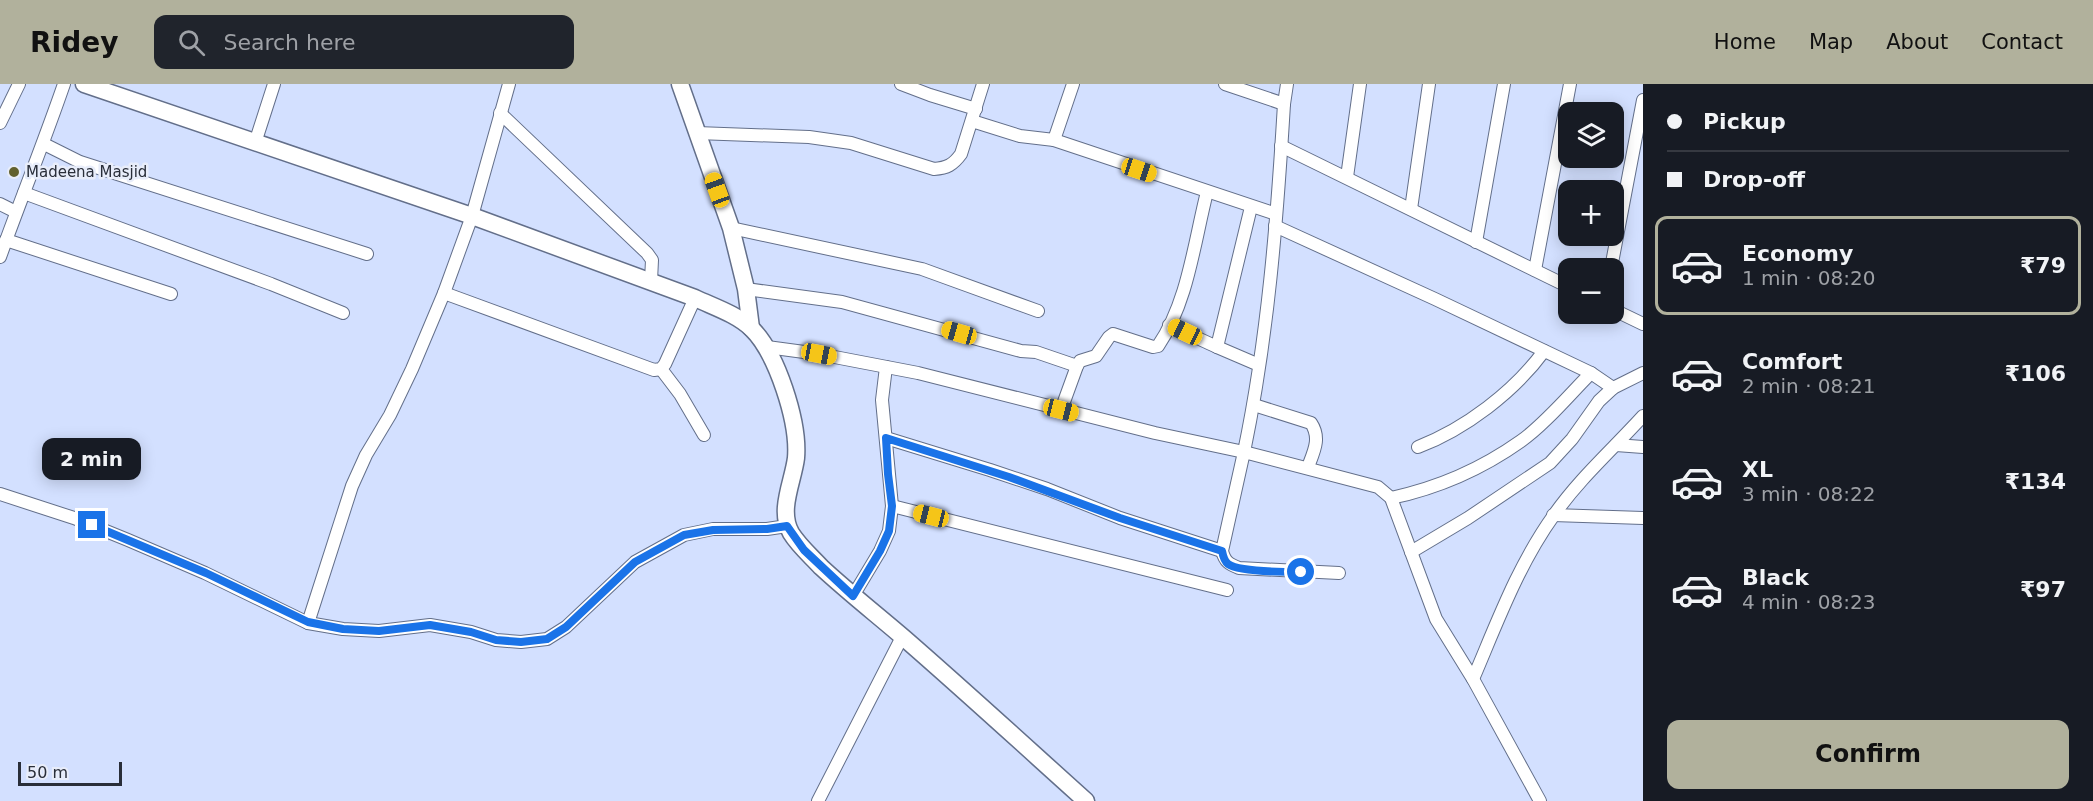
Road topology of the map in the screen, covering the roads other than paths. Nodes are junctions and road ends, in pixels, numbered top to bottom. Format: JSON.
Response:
{"nodes":[{"id":1,"x":19,"y":84,"type":"edge"},
{"id":2,"x":64,"y":84,"type":"edge"},
{"id":3,"x":84,"y":84,"type":"edge"},
{"id":4,"x":274,"y":84,"type":"edge"},
{"id":5,"x":509,"y":84,"type":"edge"},
{"id":6,"x":680,"y":84,"type":"edge"},
{"id":7,"x":901,"y":84,"type":"edge"},
{"id":8,"x":983,"y":84,"type":"edge"},
{"id":9,"x":1074,"y":84,"type":"edge"},
{"id":10,"x":1225,"y":84,"type":"edge"},
{"id":11,"x":1287,"y":84,"type":"edge"},
{"id":12,"x":1360,"y":84,"type":"edge"},
{"id":13,"x":1429,"y":84,"type":"edge"},
{"id":14,"x":1504,"y":84,"type":"edge"},
{"id":15,"x":1570,"y":84,"type":"edge"},
{"id":16,"x":1643,"y":100,"type":"edge"},
{"id":17,"x":1284,"y":104,"type":"junction"},
{"id":18,"x":500,"y":113,"type":"junction"},
{"id":19,"x":974,"y":115,"type":"junction"},
{"id":20,"x":0,"y":123,"type":"edge"},
{"id":21,"x":697,"y":133,"type":"junction"},
{"id":22,"x":1054,"y":140,"type":"junction"},
{"id":23,"x":255,"y":143,"type":"junction"},
{"id":24,"x":44,"y":144,"type":"junction"},
{"id":25,"x":1281,"y":146,"type":"junction"},
{"id":26,"x":1347,"y":177,"type":"junction"},
{"id":27,"x":1207,"y":192,"type":"junction"},
{"id":28,"x":24,"y":193,"type":"junction"},
{"id":29,"x":0,"y":204,"type":"edge"},
{"id":30,"x":1251,"y":207,"type":"junction"},
{"id":31,"x":1411,"y":209,"type":"junction"},
{"id":32,"x":16,"y":212,"type":"junction"},
{"id":33,"x":472,"y":216,"type":"junction"},
{"id":34,"x":1275,"y":220,"type":"junction"},
{"id":35,"x":731,"y":228,"type":"junction"},
{"id":36,"x":6,"y":240,"type":"junction"},
{"id":37,"x":1476,"y":242,"type":"junction"},
{"id":38,"x":367,"y":254,"type":"dead end"},
{"id":39,"x":0,"y":257,"type":"edge"},
{"id":40,"x":1613,"y":258,"type":"edge"},
{"id":41,"x":1535,"y":270,"type":"junction"},
{"id":42,"x":651,"y":281,"type":"junction"},
{"id":43,"x":1558,"y":282,"type":"edge"},
{"id":44,"x":746,"y":289,"type":"junction"},
{"id":45,"x":444,"y":293,"type":"junction"},
{"id":46,"x":171,"y":294,"type":"dead end"},
{"id":47,"x":695,"y":298,"type":"junction"},
{"id":48,"x":1038,"y":311,"type":"dead end"},
{"id":49,"x":343,"y":313,"type":"dead end"},
{"id":50,"x":1624,"y":314,"type":"edge"},
{"id":51,"x":1642,"y":321,"type":"edge"},
{"id":52,"x":1169,"y":325,"type":"junction"},
{"id":53,"x":750,"y":328,"type":"junction"},
{"id":54,"x":766,"y":347,"type":"junction"},
{"id":55,"x":1217,"y":347,"type":"junction"},
{"id":56,"x":1544,"y":351,"type":"junction"},
{"id":57,"x":1258,"y":365,"type":"junction"},
{"id":58,"x":1077,"y":366,"type":"junction"},
{"id":59,"x":886,"y":368,"type":"junction"},
{"id":60,"x":661,"y":369,"type":"junction"},
{"id":61,"x":1591,"y":373,"type":"junction"},
{"id":62,"x":1643,"y":373,"type":"edge"},
{"id":63,"x":1613,"y":388,"type":"junction"},
{"id":64,"x":1254,"y":405,"type":"junction"},
{"id":65,"x":1061,"y":410,"type":"junction"},
{"id":66,"x":1643,"y":416,"type":"edge"},
{"id":67,"x":704,"y":435,"type":"dead end"},
{"id":68,"x":886,"y":438,"type":"junction"},
{"id":69,"x":1616,"y":445,"type":"junction"},
{"id":70,"x":1418,"y":447,"type":"dead end"},
{"id":71,"x":1643,"y":447,"type":"edge"},
{"id":72,"x":1244,"y":452,"type":"junction"},
{"id":73,"x":1308,"y":467,"type":"junction"},
{"id":74,"x":0,"y":494,"type":"edge"},
{"id":75,"x":1391,"y":498,"type":"junction"},
{"id":76,"x":892,"y":506,"type":"junction"},
{"id":77,"x":1553,"y":515,"type":"junction"},
{"id":78,"x":1643,"y":518,"type":"edge"},
{"id":79,"x":787,"y":526,"type":"junction"},
{"id":80,"x":1222,"y":551,"type":"junction"},
{"id":81,"x":1411,"y":552,"type":"junction"},
{"id":82,"x":1339,"y":573,"type":"dead end"},
{"id":83,"x":1227,"y":590,"type":"dead end"},
{"id":84,"x":853,"y":596,"type":"junction"},
{"id":85,"x":308,"y":622,"type":"junction"},
{"id":86,"x":902,"y":636,"type":"junction"},
{"id":87,"x":1473,"y":680,"type":"junction"},
{"id":88,"x":818,"y":801,"type":"edge"},
{"id":89,"x":1086,"y":801,"type":"edge"},
{"id":90,"x":1540,"y":801,"type":"edge"}],
"edges":[{"from":1,"to":20,"type":"street"},
{"from":2,"to":24,"type":"street"},
{"from":3,"to":23,"type":"street"},
{"from":4,"to":23,"type":"street"},
{"from":5,"to":18,"type":"street"},
{"from":6,"to":21,"type":"street"},
{"from":7,"to":19,"type":"street"},
{"from":8,"to":19,"type":"street"},
{"from":9,"to":22,"type":"street"},
{"from":10,"to":17,"type":"street"},
{"from":11,"to":17,"type":"street"},
{"from":12,"to":26,"type":"street"},
{"from":13,"to":31,"type":"street"},
{"from":14,"to":37,"type":"street"},
{"from":15,"to":41,"type":"street"},
{"from":16,"to":40,"type":"street"},
{"from":17,"to":25,"type":"street"},
{"from":18,"to":33,"type":"street"},
{"from":18,"to":42,"type":"street"},
{"from":19,"to":21,"type":"street"},
{"from":19,"to":22,"type":"street"},
{"from":21,"to":35,"type":"street"},
{"from":22,"to":27,"type":"street"},
{"from":23,"to":33,"type":"street"},
{"from":24,"to":28,"type":"street"},
{"from":24,"to":38,"type":"street"},
{"from":25,"to":26,"type":"street"},
{"from":25,"to":34,"type":"street"},
{"from":26,"to":31,"type":"street"},
{"from":27,"to":30,"type":"street"},
{"from":27,"to":52,"type":"street"},
{"from":28,"to":32,"type":"street"},
{"from":28,"to":49,"type":"street"},
{"from":29,"to":32,"type":"street"},
{"from":30,"to":34,"type":"street"},
{"from":30,"to":55,"type":"street"},
{"from":31,"to":37,"type":"street"},
{"from":32,"to":36,"type":"street"},
{"from":33,"to":42,"type":"street"},
{"from":33,"to":45,"type":"street"},
{"from":34,"to":56,"type":"street"},
{"from":34,"to":57,"type":"street"},
{"from":35,"to":44,"type":"street"},
{"from":35,"to":48,"type":"street"},
{"from":36,"to":39,"type":"street"},
{"from":36,"to":46,"type":"street"},
{"from":37,"to":41,"type":"street"},
{"from":41,"to":43,"type":"street"},
{"from":42,"to":47,"type":"street"},
{"from":44,"to":53,"type":"street"},
{"from":44,"to":58,"type":"street"},
{"from":45,"to":60,"type":"street"},
{"from":45,"to":85,"type":"street"},
{"from":47,"to":53,"type":"street"},
{"from":47,"to":60,"type":"street"},
{"from":50,"to":51,"type":"street"},
{"from":52,"to":55,"type":"street"},
{"from":52,"to":58,"type":"street"},
{"from":53,"to":54,"type":"street"},
{"from":54,"to":59,"type":"street"},
{"from":54,"to":79,"type":"street"},
{"from":55,"to":57,"type":"street"},
{"from":56,"to":61,"type":"street"},
{"from":56,"to":70,"type":"street"},
{"from":57,"to":64,"type":"street"},
{"from":58,"to":65,"type":"street"},
{"from":59,"to":65,"type":"street"},
{"from":59,"to":68,"type":"street"},
{"from":60,"to":67,"type":"street"},
{"from":61,"to":63,"type":"street"},
{"from":61,"to":75,"type":"street"},
{"from":62,"to":63,"type":"street"},
{"from":63,"to":81,"type":"street"},
{"from":64,"to":72,"type":"street"},
{"from":64,"to":73,"type":"street"},
{"from":65,"to":72,"type":"street"},
{"from":66,"to":69,"type":"street"},
{"from":68,"to":76,"type":"street"},
{"from":68,"to":80,"type":"street"},
{"from":69,"to":71,"type":"street"},
{"from":69,"to":77,"type":"street"},
{"from":72,"to":73,"type":"street"},
{"from":72,"to":80,"type":"street"},
{"from":73,"to":75,"type":"street"},
{"from":74,"to":85,"type":"street"},
{"from":75,"to":81,"type":"street"},
{"from":76,"to":83,"type":"street"},
{"from":76,"to":84,"type":"street"},
{"from":77,"to":78,"type":"street"},
{"from":77,"to":87,"type":"street"},
{"from":79,"to":84,"type":"street"},
{"from":79,"to":85,"type":"street"},
{"from":80,"to":82,"type":"street"},
{"from":81,"to":87,"type":"street"},
{"from":84,"to":86,"type":"street"},
{"from":86,"to":88,"type":"street"},
{"from":86,"to":89,"type":"street"},
{"from":87,"to":90,"type":"street"}]}
